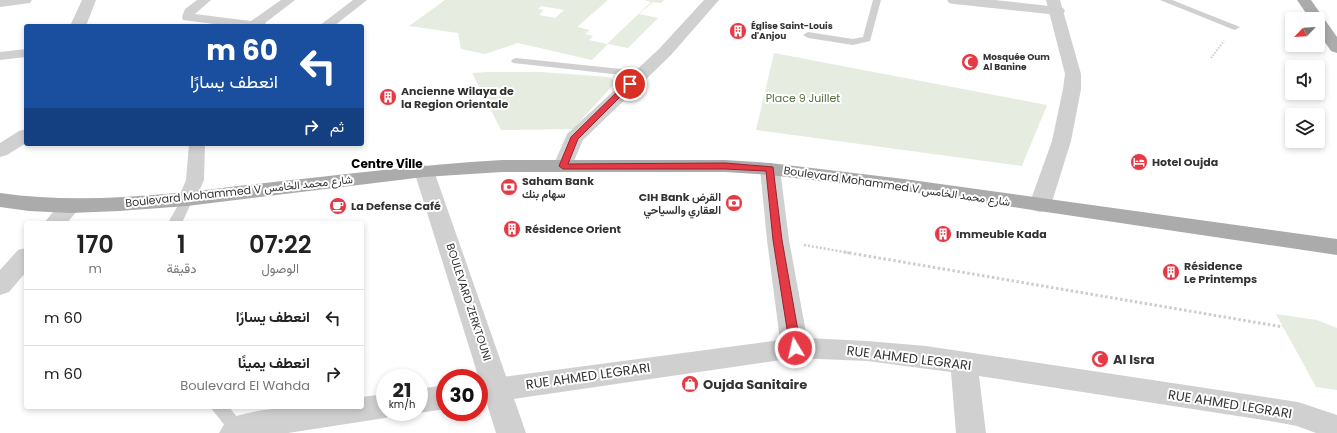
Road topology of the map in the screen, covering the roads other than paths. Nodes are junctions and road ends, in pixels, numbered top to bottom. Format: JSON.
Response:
{"nodes":[{"id":1,"x":25,"y":0,"type":"edge"},
{"id":2,"x":89,"y":0,"type":"edge"},
{"id":3,"x":205,"y":0,"type":"edge"},
{"id":4,"x":289,"y":0,"type":"edge"},
{"id":5,"x":361,"y":0,"type":"edge"},
{"id":6,"x":712,"y":0,"type":"edge"},
{"id":7,"x":877,"y":0,"type":"edge"},
{"id":8,"x":954,"y":0,"type":"edge"},
{"id":9,"x":1164,"y":0,"type":"edge"},
{"id":10,"x":1304,"y":0,"type":"edge"},
{"id":11,"x":0,"y":3,"type":"edge"},
{"id":12,"x":1056,"y":6,"type":"edge"},
{"id":13,"x":1312,"y":12,"type":"edge"},
{"id":14,"x":79,"y":24,"type":"edge"},
{"id":15,"x":242,"y":24,"type":"edge"},
{"id":16,"x":260,"y":24,"type":"edge"},
{"id":17,"x":329,"y":24,"type":"edge"},
{"id":18,"x":1235,"y":27,"type":"dead end"},
{"id":19,"x":1325,"y":31,"type":"edge"},
{"id":20,"x":808,"y":35,"type":"dead end"},
{"id":21,"x":1337,"y":48,"type":"edge"},
{"id":22,"x":24,"y":53,"type":"edge"},
{"id":23,"x":0,"y":56,"type":"edge"},
{"id":24,"x":516,"y":61,"type":"dead end"},
{"id":25,"x":640,"y":74,"type":"junction"},
{"id":26,"x":24,"y":136,"type":"edge"},
{"id":27,"x":197,"y":146,"type":"edge"},
{"id":28,"x":0,"y":151,"type":"edge"},
{"id":29,"x":563,"y":166,"type":"junction"},
{"id":30,"x":770,"y":169,"type":"junction"},
{"id":31,"x":424,"y":171,"type":"junction"},
{"id":32,"x":187,"y":199,"type":"junction"},
{"id":33,"x":0,"y":200,"type":"edge"},
{"id":34,"x":1040,"y":205,"type":"junction"},
{"id":35,"x":70,"y":206,"type":"junction"},
{"id":36,"x":57,"y":221,"type":"edge"},
{"id":37,"x":177,"y":221,"type":"edge"},
{"id":38,"x":1337,"y":247,"type":"edge"},
{"id":39,"x":24,"y":258,"type":"edge"},
{"id":40,"x":0,"y":286,"type":"edge"},
{"id":41,"x":795,"y":348,"type":"junction"},
{"id":42,"x":964,"y":364,"type":"junction"},
{"id":43,"x":482,"y":369,"type":"edge"},
{"id":44,"x":488,"y":390,"type":"edge"},
{"id":45,"x":376,"y":407,"type":"edge"},
{"id":46,"x":364,"y":408,"type":"edge"},
{"id":47,"x":358,"y":409,"type":"edge"},
{"id":48,"x":230,"y":423,"type":"edge"},
{"id":49,"x":1337,"y":428,"type":"edge"},
{"id":50,"x":511,"y":433,"type":"edge"},
{"id":51,"x":971,"y":433,"type":"edge"}],
"edges":[{"from":1,"to":11,"type":"street"},
{"from":2,"to":14,"type":"street"},
{"from":3,"to":15,"type":"street"},
{"from":4,"to":16,"type":"street"},
{"from":5,"to":17,"type":"street"},
{"from":6,"to":25,"type":"street"},
{"from":7,"to":20,"type":"lane"},
{"from":8,"to":12,"type":"street"},
{"from":9,"to":18,"type":"lane"},
{"from":10,"to":13,"type":"main road"},
{"from":12,"to":34,"type":"street"},
{"from":19,"to":21,"type":"main road"},
{"from":22,"to":23,"type":"street"},
{"from":24,"to":25,"type":"lane"},
{"from":25,"to":29,"type":"street"},
{"from":26,"to":28,"type":"street"},
{"from":27,"to":32,"type":"street"},
{"from":29,"to":30,"type":"main road","name":"Boulevard Mohammed V شارع محمد الخامس"},
{"from":29,"to":31,"type":"main road","name":"Boulevard Mohammed V شارع محمد الخامس"},
{"from":30,"to":34,"type":"main road","name":"Boulevard Mohammed V شارع محمد الخامس"},
{"from":30,"to":41,"type":"street"},
{"from":31,"to":32,"type":"main road","name":"Boulevard Mohammed V شارع محمد الخامس"},
{"from":31,"to":43,"type":"street","name":"BOULEVARD ZERKTOUNI"},
{"from":32,"to":35,"type":"main road","name":"Boulevard Mohammed V شارع محمد الخامس"},
{"from":32,"to":37,"type":"lane"},
{"from":33,"to":35,"type":"main road","name":"Boulevard Mohammed V شارع محمد الخامس"},
{"from":34,"to":38,"type":"main road","name":"Boulevard Mohammed V شارع محمد الخامس"},
{"from":35,"to":36,"type":"street"},
{"from":39,"to":40,"type":"street"},
{"from":41,"to":42,"type":"street","name":"RUE AHMED LEGRARI"},
{"from":41,"to":44,"type":"street","name":"RUE AHMED LEGRARI"},
{"from":42,"to":49,"type":"street","name":"RUE AHMED LEGRARI"},
{"from":42,"to":51,"type":"street"},
{"from":44,"to":50,"type":"street","name":"BOULEVARD ZERKTOUNI"},
{"from":45,"to":46,"type":"street"},
{"from":47,"to":48,"type":"street"}]}
